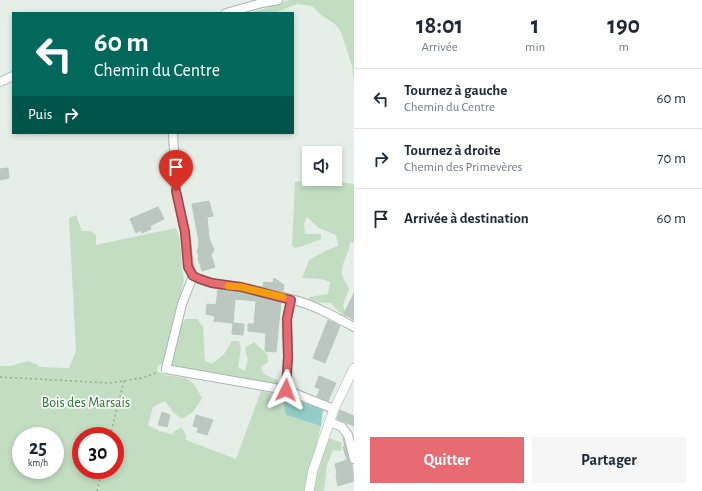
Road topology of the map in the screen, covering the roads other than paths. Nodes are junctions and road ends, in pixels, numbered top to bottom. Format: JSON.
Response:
{"nodes":[{"id":1,"x":278,"y":0,"type":"edge"},
{"id":2,"x":230,"y":12,"type":"edge"},
{"id":3,"x":12,"y":76,"type":"edge"},
{"id":4,"x":0,"y":82,"type":"edge"},
{"id":5,"x":173,"y":134,"type":"edge"},
{"id":6,"x":193,"y":276,"type":"junction"},
{"id":7,"x":291,"y":300,"type":"junction"},
{"id":8,"x":354,"y":327,"type":"edge"},
{"id":9,"x":354,"y":368,"type":"edge"},
{"id":10,"x":286,"y":390,"type":"junction"},
{"id":11,"x":334,"y":409,"type":"junction"},
{"id":12,"x":330,"y":422,"type":"junction"},
{"id":13,"x":354,"y":459,"type":"edge"},
{"id":14,"x":309,"y":491,"type":"edge"}],
"edges":[{"from":1,"to":2,"type":"street"},
{"from":3,"to":4,"type":"street"},
{"from":5,"to":6,"type":"street"},
{"from":6,"to":7,"type":"street"},
{"from":6,"to":10,"type":"street"},
{"from":7,"to":8,"type":"street"},
{"from":7,"to":10,"type":"street"},
{"from":9,"to":11,"type":"street"},
{"from":10,"to":11,"type":"street"},
{"from":11,"to":12,"type":"street"},
{"from":12,"to":13,"type":"street"},
{"from":12,"to":14,"type":"street"}]}
